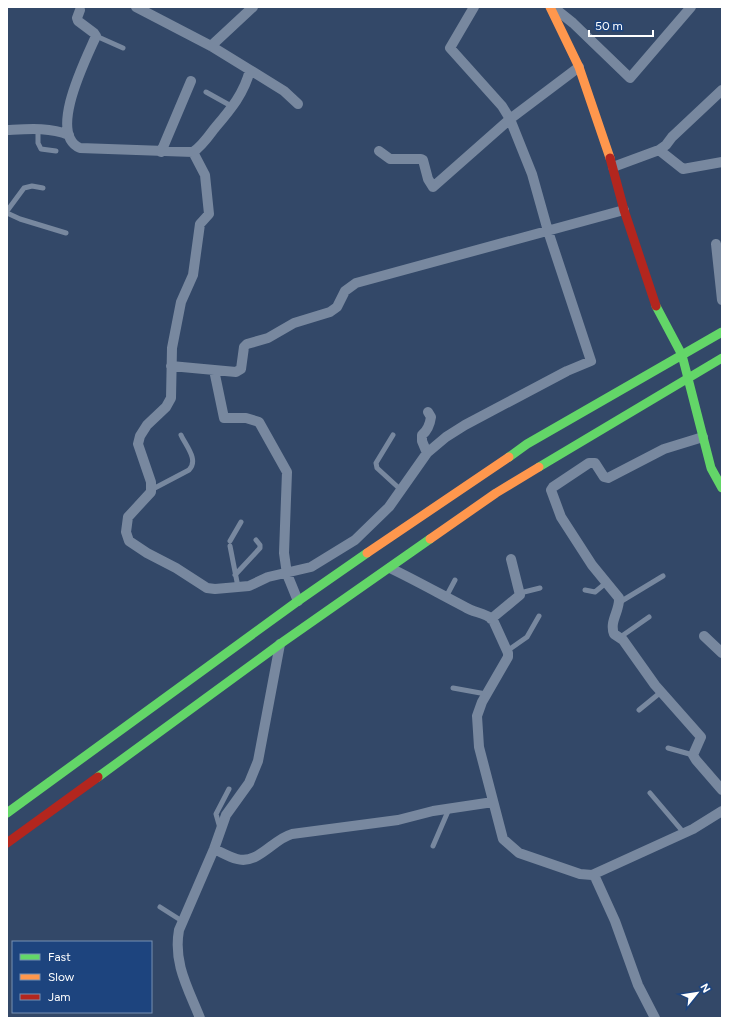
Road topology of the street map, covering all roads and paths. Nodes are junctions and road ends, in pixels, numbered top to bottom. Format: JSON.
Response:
{"nodes":[{"id":1,"x":136,"y":7,"type":"edge"},
{"id":2,"x":253,"y":7,"type":"edge"},
{"id":3,"x":474,"y":7,"type":"edge"},
{"id":4,"x":552,"y":7,"type":"edge"},
{"id":5,"x":691,"y":7,"type":"edge"},
{"id":6,"x":80,"y":10,"type":"dead end"},
{"id":7,"x":96,"y":36,"type":"junction"},
{"id":8,"x":211,"y":46,"type":"junction"},
{"id":9,"x":123,"y":48,"type":"dead end"},
{"id":10,"x":579,"y":67,"type":"junction"},
{"id":11,"x":250,"y":70,"type":"junction"},
{"id":12,"x":191,"y":81,"type":"dead end"},
{"id":13,"x":722,"y":90,"type":"edge"},
{"id":14,"x":206,"y":92,"type":"dead end"},
{"id":15,"x":298,"y":104,"type":"dead end"},
{"id":16,"x":233,"y":107,"type":"junction"},
{"id":17,"x":510,"y":119,"type":"junction"},
{"id":18,"x":38,"y":129,"type":"junction"},
{"id":19,"x":7,"y":130,"type":"edge"},
{"id":20,"x":69,"y":135,"type":"junction"},
{"id":21,"x":659,"y":150,"type":"junction"},
{"id":22,"x":56,"y":151,"type":"dead end"},
{"id":23,"x":379,"y":151,"type":"dead end"},
{"id":24,"x":161,"y":152,"type":"junction"},
{"id":25,"x":193,"y":152,"type":"junction"},
{"id":26,"x":722,"y":162,"type":"edge"},
{"id":27,"x":613,"y":167,"type":"junction"},
{"id":28,"x":43,"y":188,"type":"dead end"},
{"id":29,"x":624,"y":210,"type":"junction"},
{"id":30,"x":7,"y":212,"type":"edge"},
{"id":31,"x":548,"y":231,"type":"junction"},
{"id":32,"x":66,"y":232,"type":"dead end"},
{"id":33,"x":716,"y":244,"type":"dead end"},
{"id":34,"x":722,"y":300,"type":"edge"},
{"id":35,"x":722,"y":332,"type":"edge"},
{"id":36,"x":682,"y":355,"type":"junction"},
{"id":37,"x":722,"y":358,"type":"edge"},
{"id":38,"x":171,"y":366,"type":"junction"},
{"id":39,"x":214,"y":370,"type":"junction"},
{"id":40,"x":688,"y":377,"type":"junction"},
{"id":41,"x":428,"y":412,"type":"dead end"},
{"id":42,"x":181,"y":435,"type":"dead end"},
{"id":43,"x":393,"y":435,"type":"dead end"},
{"id":44,"x":703,"y":437,"type":"junction"},
{"id":45,"x":427,"y":453,"type":"junction"},
{"id":46,"x":722,"y":488,"type":"edge"},
{"id":47,"x":151,"y":490,"type":"junction"},
{"id":48,"x":402,"y":491,"type":"junction"},
{"id":49,"x":241,"y":522,"type":"dead end"},
{"id":50,"x":256,"y":540,"type":"dead end"},
{"id":51,"x":511,"y":560,"type":"dead end"},
{"id":52,"x":390,"y":568,"type":"junction"},
{"id":53,"x":287,"y":574,"type":"junction"},
{"id":54,"x":235,"y":575,"type":"junction"},
{"id":55,"x":663,"y":576,"type":"dead end"},
{"id":56,"x":455,"y":580,"type":"dead end"},
{"id":57,"x":607,"y":582,"type":"junction"},
{"id":58,"x":238,"y":587,"type":"junction"},
{"id":59,"x":540,"y":588,"type":"dead end"},
{"id":60,"x":584,"y":590,"type":"dead end"},
{"id":61,"x":520,"y":593,"type":"junction"},
{"id":62,"x":446,"y":596,"type":"junction"},
{"id":63,"x":298,"y":601,"type":"junction"},
{"id":64,"x":619,"y":602,"type":"junction"},
{"id":65,"x":539,"y":616,"type":"dead end"},
{"id":66,"x":649,"y":617,"type":"dead end"},
{"id":67,"x":491,"y":619,"type":"junction"},
{"id":68,"x":704,"y":636,"type":"dead end"},
{"id":69,"x":620,"y":638,"type":"junction"},
{"id":70,"x":280,"y":644,"type":"junction"},
{"id":71,"x":507,"y":651,"type":"junction"},
{"id":72,"x":722,"y":653,"type":"edge"},
{"id":73,"x":454,"y":688,"type":"dead end"},
{"id":74,"x":661,"y":692,"type":"junction"},
{"id":75,"x":486,"y":694,"type":"junction"},
{"id":76,"x":639,"y":710,"type":"dead end"},
{"id":77,"x":668,"y":748,"type":"dead end"},
{"id":78,"x":693,"y":755,"type":"junction"},
{"id":79,"x":229,"y":789,"type":"dead end"},
{"id":80,"x":722,"y":790,"type":"edge"},
{"id":81,"x":650,"y":793,"type":"dead end"},
{"id":82,"x":493,"y":802,"type":"junction"},
{"id":83,"x":449,"y":809,"type":"junction"},
{"id":84,"x":722,"y":811,"type":"edge"},
{"id":85,"x":7,"y":813,"type":"edge"},
{"id":86,"x":221,"y":829,"type":"junction"},
{"id":87,"x":684,"y":833,"type":"junction"},
{"id":88,"x":7,"y":843,"type":"edge"},
{"id":89,"x":432,"y":846,"type":"dead end"},
{"id":90,"x":214,"y":849,"type":"junction"},
{"id":91,"x":592,"y":875,"type":"junction"},
{"id":92,"x":160,"y":907,"type":"dead end"},
{"id":93,"x":182,"y":921,"type":"junction"},
{"id":94,"x":200,"y":1018,"type":"edge"},
{"id":95,"x":655,"y":1018,"type":"edge"}],
"edges":[{"from":1,"to":8,"type":"street"},
{"from":2,"to":8,"type":"street"},
{"from":3,"to":17,"type":"street"},
{"from":4,"to":5,"type":"street"},
{"from":4,"to":10,"type":"street"},
{"from":6,"to":7,"type":"street"},
{"from":7,"to":9,"type":"lane"},
{"from":7,"to":20,"type":"street"},
{"from":8,"to":11,"type":"street"},
{"from":10,"to":17,"type":"street"},
{"from":10,"to":27,"type":"street"},
{"from":11,"to":15,"type":"street"},
{"from":11,"to":16,"type":"street"},
{"from":12,"to":24,"type":"street"},
{"from":13,"to":21,"type":"street"},
{"from":14,"to":16,"type":"lane"},
{"from":16,"to":25,"type":"street"},
{"from":17,"to":23,"type":"street"},
{"from":17,"to":31,"type":"street"},
{"from":18,"to":19,"type":"street"},
{"from":18,"to":20,"type":"street"},
{"from":18,"to":22,"type":"lane"},
{"from":20,"to":24,"type":"street"},
{"from":21,"to":26,"type":"street"},
{"from":21,"to":27,"type":"street"},
{"from":24,"to":25,"type":"street"},
{"from":25,"to":38,"type":"street"},
{"from":27,"to":29,"type":"street"},
{"from":28,"to":30,"type":"lane"},
{"from":29,"to":31,"type":"street"},
{"from":29,"to":36,"type":"street"},
{"from":30,"to":32,"type":"lane"},
{"from":31,"to":39,"type":"street"},
{"from":31,"to":45,"type":"street"},
{"from":33,"to":34,"type":"street"},
{"from":35,"to":36,"type":"street"},
{"from":36,"to":40,"type":"street"},
{"from":36,"to":63,"type":"street"},
{"from":37,"to":40,"type":"street"},
{"from":38,"to":39,"type":"street"},
{"from":38,"to":47,"type":"street"},
{"from":39,"to":53,"type":"street"},
{"from":40,"to":44,"type":"street"},
{"from":40,"to":52,"type":"street"},
{"from":41,"to":45,"type":"street"},
{"from":42,"to":47,"type":"lane"},
{"from":43,"to":48,"type":"lane"},
{"from":44,"to":46,"type":"street"},
{"from":44,"to":57,"type":"street"},
{"from":45,"to":48,"type":"street"},
{"from":47,"to":58,"type":"street"},
{"from":48,"to":53,"type":"street"},
{"from":49,"to":54,"type":"lane"},
{"from":50,"to":54,"type":"lane"},
{"from":51,"to":61,"type":"street"},
{"from":52,"to":62,"type":"street"},
{"from":52,"to":70,"type":"street"},
{"from":53,"to":58,"type":"street"},
{"from":53,"to":63,"type":"street"},
{"from":54,"to":58,"type":"lane"},
{"from":55,"to":64,"type":"lane"},
{"from":56,"to":62,"type":"lane"},
{"from":57,"to":60,"type":"lane"},
{"from":57,"to":64,"type":"street"},
{"from":59,"to":61,"type":"lane"},
{"from":61,"to":67,"type":"street"},
{"from":62,"to":67,"type":"street"},
{"from":63,"to":85,"type":"street"},
{"from":64,"to":69,"type":"street"},
{"from":65,"to":71,"type":"lane"},
{"from":66,"to":69,"type":"lane"},
{"from":67,"to":71,"type":"street"},
{"from":68,"to":72,"type":"street"},
{"from":69,"to":74,"type":"street"},
{"from":70,"to":86,"type":"street"},
{"from":70,"to":88,"type":"street"},
{"from":71,"to":75,"type":"street"},
{"from":73,"to":75,"type":"lane"},
{"from":74,"to":76,"type":"lane"},
{"from":74,"to":78,"type":"street"},
{"from":75,"to":82,"type":"street"},
{"from":77,"to":78,"type":"lane"},
{"from":78,"to":80,"type":"street"},
{"from":79,"to":86,"type":"lane"},
{"from":81,"to":87,"type":"lane"},
{"from":82,"to":83,"type":"street"},
{"from":82,"to":91,"type":"street"},
{"from":83,"to":89,"type":"lane"},
{"from":83,"to":90,"type":"street"},
{"from":84,"to":87,"type":"street"},
{"from":86,"to":90,"type":"street"},
{"from":87,"to":91,"type":"street"},
{"from":90,"to":93,"type":"street"},
{"from":91,"to":95,"type":"street"},
{"from":92,"to":93,"type":"lane"},
{"from":93,"to":94,"type":"street"}]}
